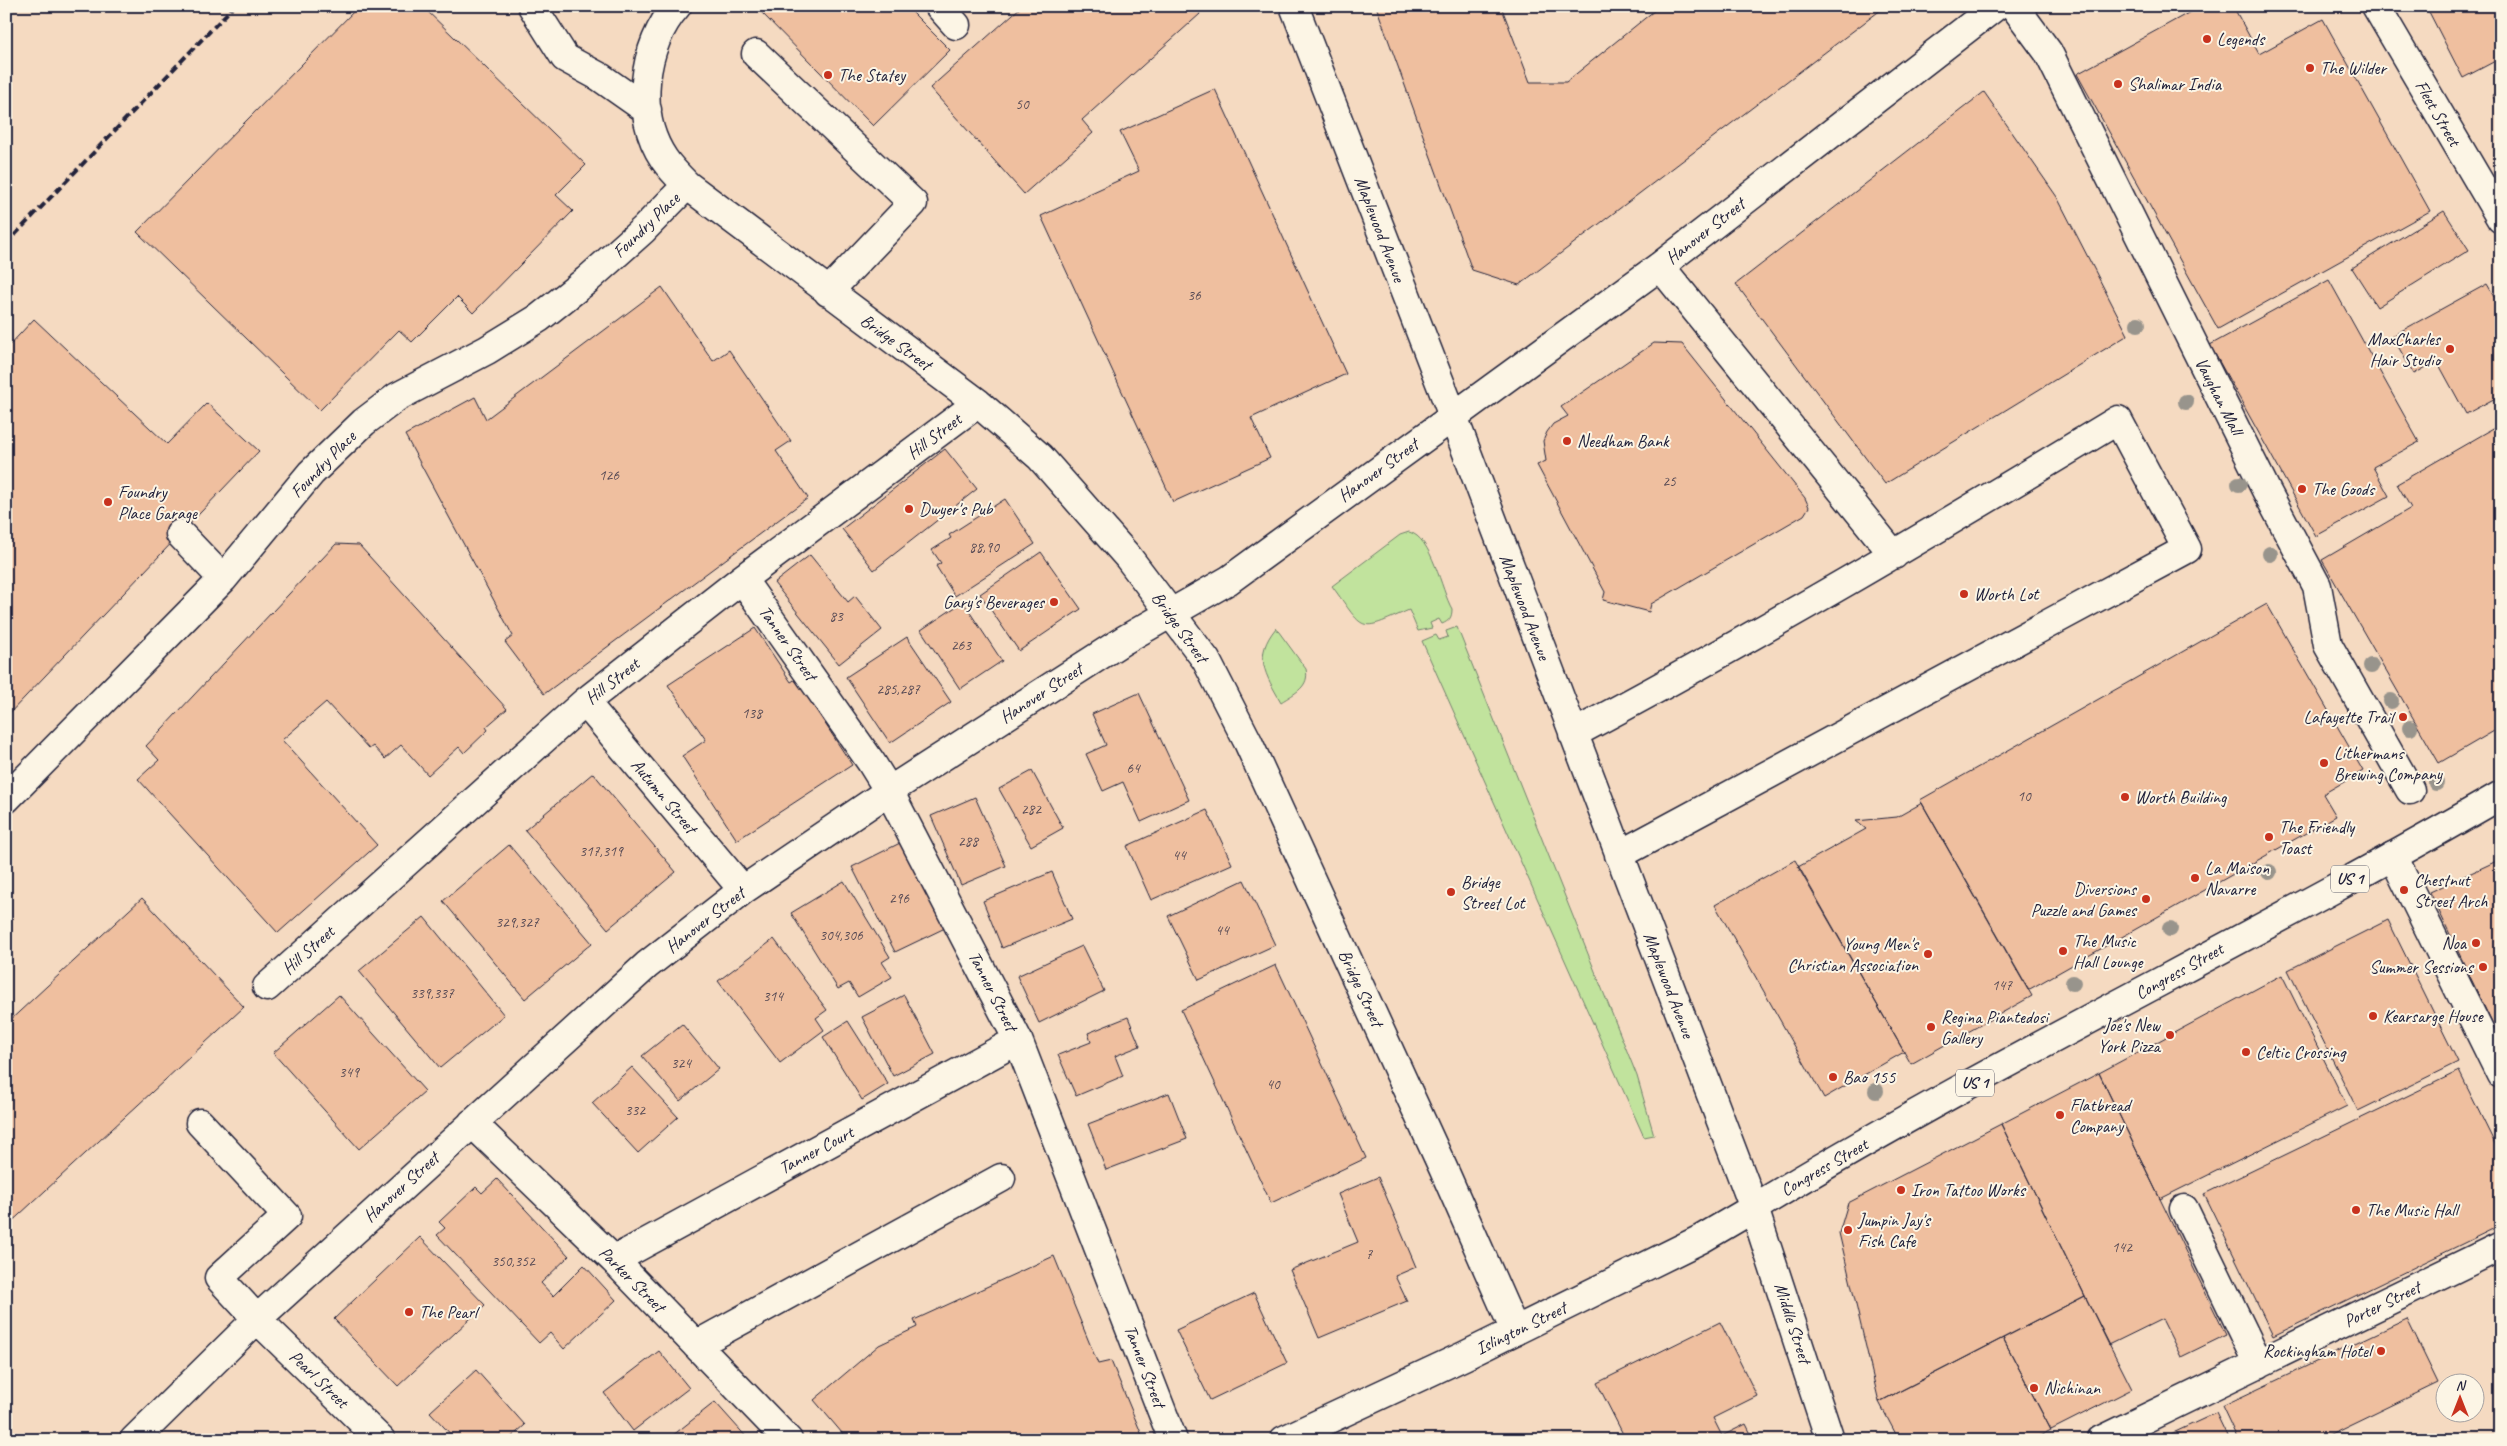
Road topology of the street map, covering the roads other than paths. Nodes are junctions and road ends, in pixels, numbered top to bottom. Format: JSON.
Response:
{"nodes":[{"id":1,"x":532,"y":6,"type":"edge"},
{"id":2,"x":1294,"y":6,"type":"edge"},
{"id":3,"x":2376,"y":6,"type":"edge"},
{"id":4,"x":675,"y":7,"type":"edge"},
{"id":5,"x":1998,"y":7,"type":"edge"},
{"id":6,"x":756,"y":54,"type":"dead end"},
{"id":7,"x":647,"y":110,"type":"junction"},
{"id":8,"x":687,"y":185,"type":"junction"},
{"id":9,"x":2501,"y":219,"type":"edge"},
{"id":10,"x":1660,"y":266,"type":"junction"},
{"id":11,"x":828,"y":292,"type":"junction"},
{"id":12,"x":978,"y":402,"type":"junction"},
{"id":13,"x":1453,"y":416,"type":"junction"},
{"id":14,"x":180,"y":534,"type":"dead end"},
{"id":15,"x":1894,"y":555,"type":"junction"},
{"id":16,"x":223,"y":579,"type":"junction"},
{"id":17,"x":742,"y":579,"type":"junction"},
{"id":18,"x":1171,"y":613,"type":"junction"},
{"id":19,"x":585,"y":702,"type":"junction"},
{"id":20,"x":1573,"y":734,"type":"junction"},
{"id":21,"x":2410,"y":790,"type":"dead end"},
{"id":22,"x":889,"y":791,"type":"junction"},
{"id":23,"x":2501,"y":795,"type":"edge"},
{"id":24,"x":6,"y":799,"type":"edge"},
{"id":25,"x":1619,"y":855,"type":"junction"},
{"id":26,"x":2393,"y":856,"type":"junction"},
{"id":27,"x":743,"y":890,"type":"junction"},
{"id":28,"x":267,"y":987,"type":"dead end"},
{"id":29,"x":1018,"y":1040,"type":"junction"},
{"id":30,"x":2501,"y":1075,"type":"edge"},
{"id":31,"x":200,"y":1122,"type":"dead end"},
{"id":32,"x":472,"y":1122,"type":"junction"},
{"id":33,"x":1001,"y":1178,"type":"dead end"},
{"id":34,"x":1754,"y":1208,"type":"junction"},
{"id":35,"x":2184,"y":1209,"type":"dead end"},
{"id":36,"x":2501,"y":1246,"type":"edge"},
{"id":37,"x":614,"y":1260,"type":"junction"},
{"id":38,"x":257,"y":1319,"type":"junction"},
{"id":39,"x":1515,"y":1331,"type":"junction"},
{"id":40,"x":696,"y":1344,"type":"junction"},
{"id":41,"x":2259,"y":1364,"type":"junction"},
{"id":42,"x":134,"y":1440,"type":"edge"},
{"id":43,"x":381,"y":1440,"type":"edge"},
{"id":44,"x":788,"y":1440,"type":"edge"},
{"id":45,"x":1173,"y":1440,"type":"edge"},
{"id":46,"x":1284,"y":1440,"type":"edge"},
{"id":47,"x":1830,"y":1440,"type":"edge"},
{"id":48,"x":2101,"y":1440,"type":"edge"}],
"edges":[{"from":1,"to":7,"type":"street"},
{"from":2,"to":13,"type":"street","name":"Maplewood Avenue"},
{"from":3,"to":9,"type":"street","name":"Fleet Street"},
{"from":4,"to":7,"type":"street","name":"Bridge Street"},
{"from":5,"to":10,"type":"street","name":"Hanover Street"},
{"from":5,"to":21,"type":"street","name":"Vaughan Mall"},
{"from":6,"to":11,"type":"street"},
{"from":7,"to":8,"type":"street","name":"Bridge Street"},
{"from":8,"to":11,"type":"street","name":"Bridge Street"},
{"from":8,"to":16,"type":"street","name":"Foundry Place"},
{"from":10,"to":13,"type":"street","name":"Hanover Street"},
{"from":10,"to":15,"type":"street"},
{"from":11,"to":12,"type":"street","name":"Bridge Street"},
{"from":12,"to":17,"type":"street","name":"Hill Street"},
{"from":12,"to":18,"type":"street","name":"Bridge Street"},
{"from":13,"to":18,"type":"street","name":"Hanover Street"},
{"from":13,"to":20,"type":"street","name":"Maplewood Avenue"},
{"from":14,"to":16,"type":"street"},
{"from":15,"to":20,"type":"street"},
{"from":15,"to":25,"type":"street"},
{"from":16,"to":24,"type":"street","name":"Foundry Place"},
{"from":17,"to":19,"type":"street","name":"Hill Street"},
{"from":17,"to":22,"type":"street","name":"Tanner Street"},
{"from":18,"to":22,"type":"street","name":"Hanover Street"},
{"from":18,"to":39,"type":"street","name":"Bridge Street"},
{"from":19,"to":27,"type":"street","name":"Autumn Street"},
{"from":19,"to":28,"type":"street","name":"Hill Street"},
{"from":20,"to":25,"type":"street","name":"Maplewood Avenue"},
{"from":22,"to":27,"type":"street","name":"Hanover Street"},
{"from":22,"to":29,"type":"street","name":"Tanner Street"},
{"from":23,"to":26,"type":"street","name":"Congress Street","number":"US 1"},
{"from":25,"to":34,"type":"street","name":"Maplewood Avenue"},
{"from":26,"to":30,"type":"street"},
{"from":26,"to":34,"type":"street","name":"Congress Street","number":"US 1"},
{"from":27,"to":32,"type":"street","name":"Hanover Street"},
{"from":29,"to":37,"type":"street","name":"Tanner Court"},
{"from":29,"to":45,"type":"street","name":"Tanner Street"},
{"from":31,"to":38,"type":"street","name":"Pearl Street"},
{"from":32,"to":37,"type":"street","name":"Parker Street"},
{"from":32,"to":38,"type":"street","name":"Hanover Street"},
{"from":33,"to":40,"type":"street"},
{"from":34,"to":39,"type":"street","name":"Islington Street"},
{"from":34,"to":47,"type":"street","name":"Middle Street"},
{"from":35,"to":41,"type":"street"},
{"from":36,"to":41,"type":"street","name":"Porter Street"},
{"from":37,"to":40,"type":"street","name":"Parker Street"},
{"from":38,"to":42,"type":"street","name":"Hanover Street"},
{"from":38,"to":43,"type":"street","name":"Pearl Street"},
{"from":39,"to":46,"type":"street","name":"Islington Street"},
{"from":40,"to":44,"type":"street","name":"Parker Street"},
{"from":41,"to":48,"type":"street","name":"Porter Street"}]}
